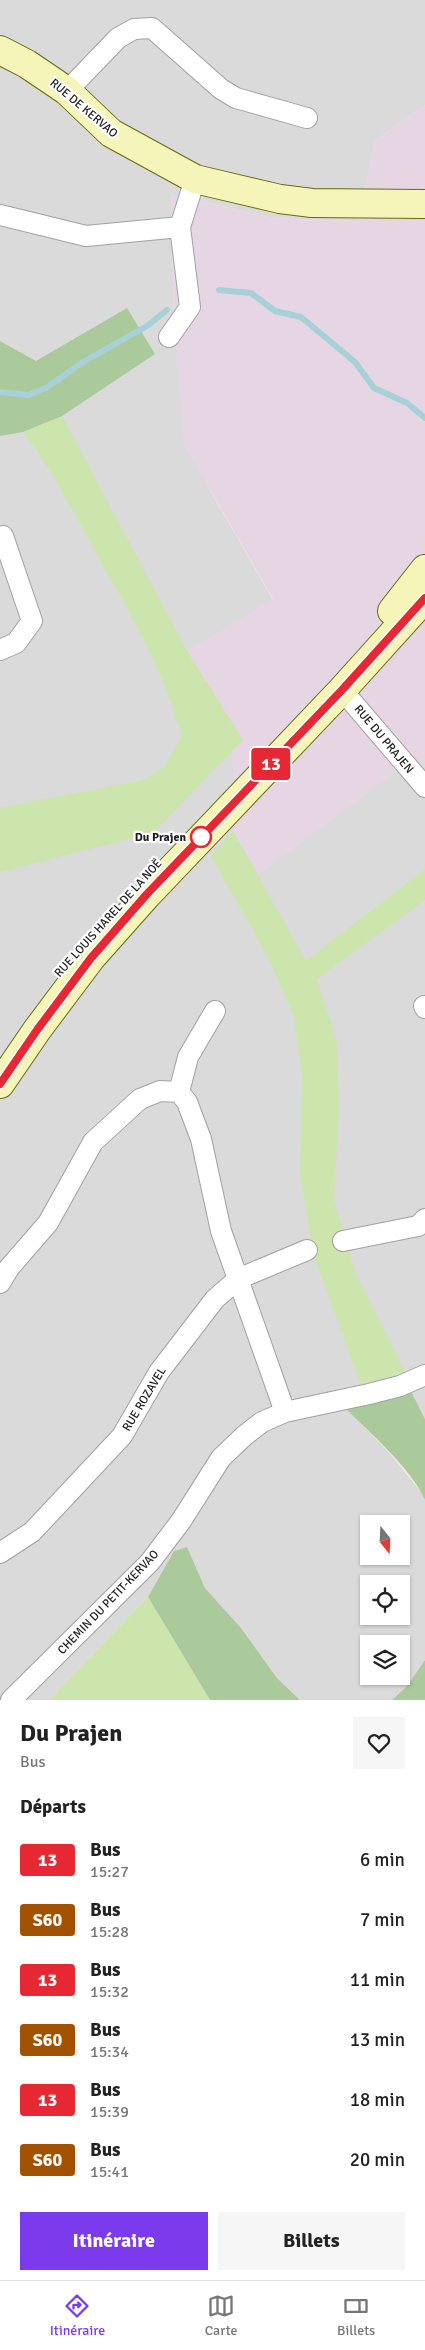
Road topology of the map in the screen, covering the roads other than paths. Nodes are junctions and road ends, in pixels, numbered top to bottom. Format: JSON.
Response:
{"nodes":[{"id":1,"x":0,"y":50,"type":"edge"},
{"id":2,"x":67,"y":91,"type":"junction"},
{"id":3,"x":307,"y":118,"type":"dead end"},
{"id":4,"x":195,"y":179,"type":"junction"},
{"id":5,"x":425,"y":204,"type":"edge"},
{"id":6,"x":0,"y":215,"type":"edge"},
{"id":7,"x":180,"y":227,"type":"junction"},
{"id":8,"x":169,"y":337,"type":"dead end"},
{"id":9,"x":0,"y":536,"type":"edge"},
{"id":10,"x":425,"y":569,"type":"edge"},
{"id":11,"x":425,"y":598,"type":"edge"},
{"id":12,"x":0,"y":650,"type":"edge"},
{"id":13,"x":342,"y":690,"type":"junction"},
{"id":14,"x":425,"y":787,"type":"edge"},
{"id":15,"x":215,"y":1011,"type":"dead end"},
{"id":16,"x":0,"y":1052,"type":"edge"},
{"id":17,"x":0,"y":1084,"type":"edge"},
{"id":18,"x":179,"y":1092,"type":"junction"},
{"id":19,"x":425,"y":1219,"type":"edge"},
{"id":20,"x":343,"y":1241,"type":"dead end"},
{"id":21,"x":307,"y":1250,"type":"dead end"},
{"id":22,"x":238,"y":1279,"type":"junction"},
{"id":23,"x":0,"y":1282,"type":"edge"},
{"id":24,"x":425,"y":1374,"type":"edge"},
{"id":25,"x":285,"y":1412,"type":"junction"},
{"id":26,"x":0,"y":1553,"type":"edge"},
{"id":27,"x":11,"y":1700,"type":"edge"}],
"edges":[{"from":1,"to":2,"type":"main road","name":"RUE DE KERVAO"},
{"from":2,"to":3,"type":"street"},
{"from":2,"to":4,"type":"main road","name":"RUE DE KERVAO"},
{"from":4,"to":5,"type":"main road","name":"RUE DE KERVAO"},
{"from":4,"to":7,"type":"street"},
{"from":6,"to":7,"type":"street"},
{"from":7,"to":8,"type":"street"},
{"from":9,"to":12,"type":"street"},
{"from":10,"to":16,"type":"main road","name":"RUE LOUIS HAREL DE LA NOË"},
{"from":11,"to":13,"type":"main road","name":"RUE LOUIS HAREL DE LA NOË"},
{"from":13,"to":14,"type":"street","name":"RUE DU PRAJEN"},
{"from":13,"to":17,"type":"main road","name":"RUE LOUIS HAREL DE LA NOË"},
{"from":15,"to":18,"type":"street"},
{"from":18,"to":22,"type":"street"},
{"from":18,"to":23,"type":"street"},
{"from":19,"to":20,"type":"street"},
{"from":21,"to":22,"type":"street"},
{"from":22,"to":25,"type":"street"},
{"from":22,"to":26,"type":"street","name":"RUE ROZAVEL"},
{"from":24,"to":25,"type":"street","name":"CHEMIN DU PETIT-KERVAO"},
{"from":25,"to":27,"type":"street","name":"CHEMIN DU PETIT-KERVAO"}]}
